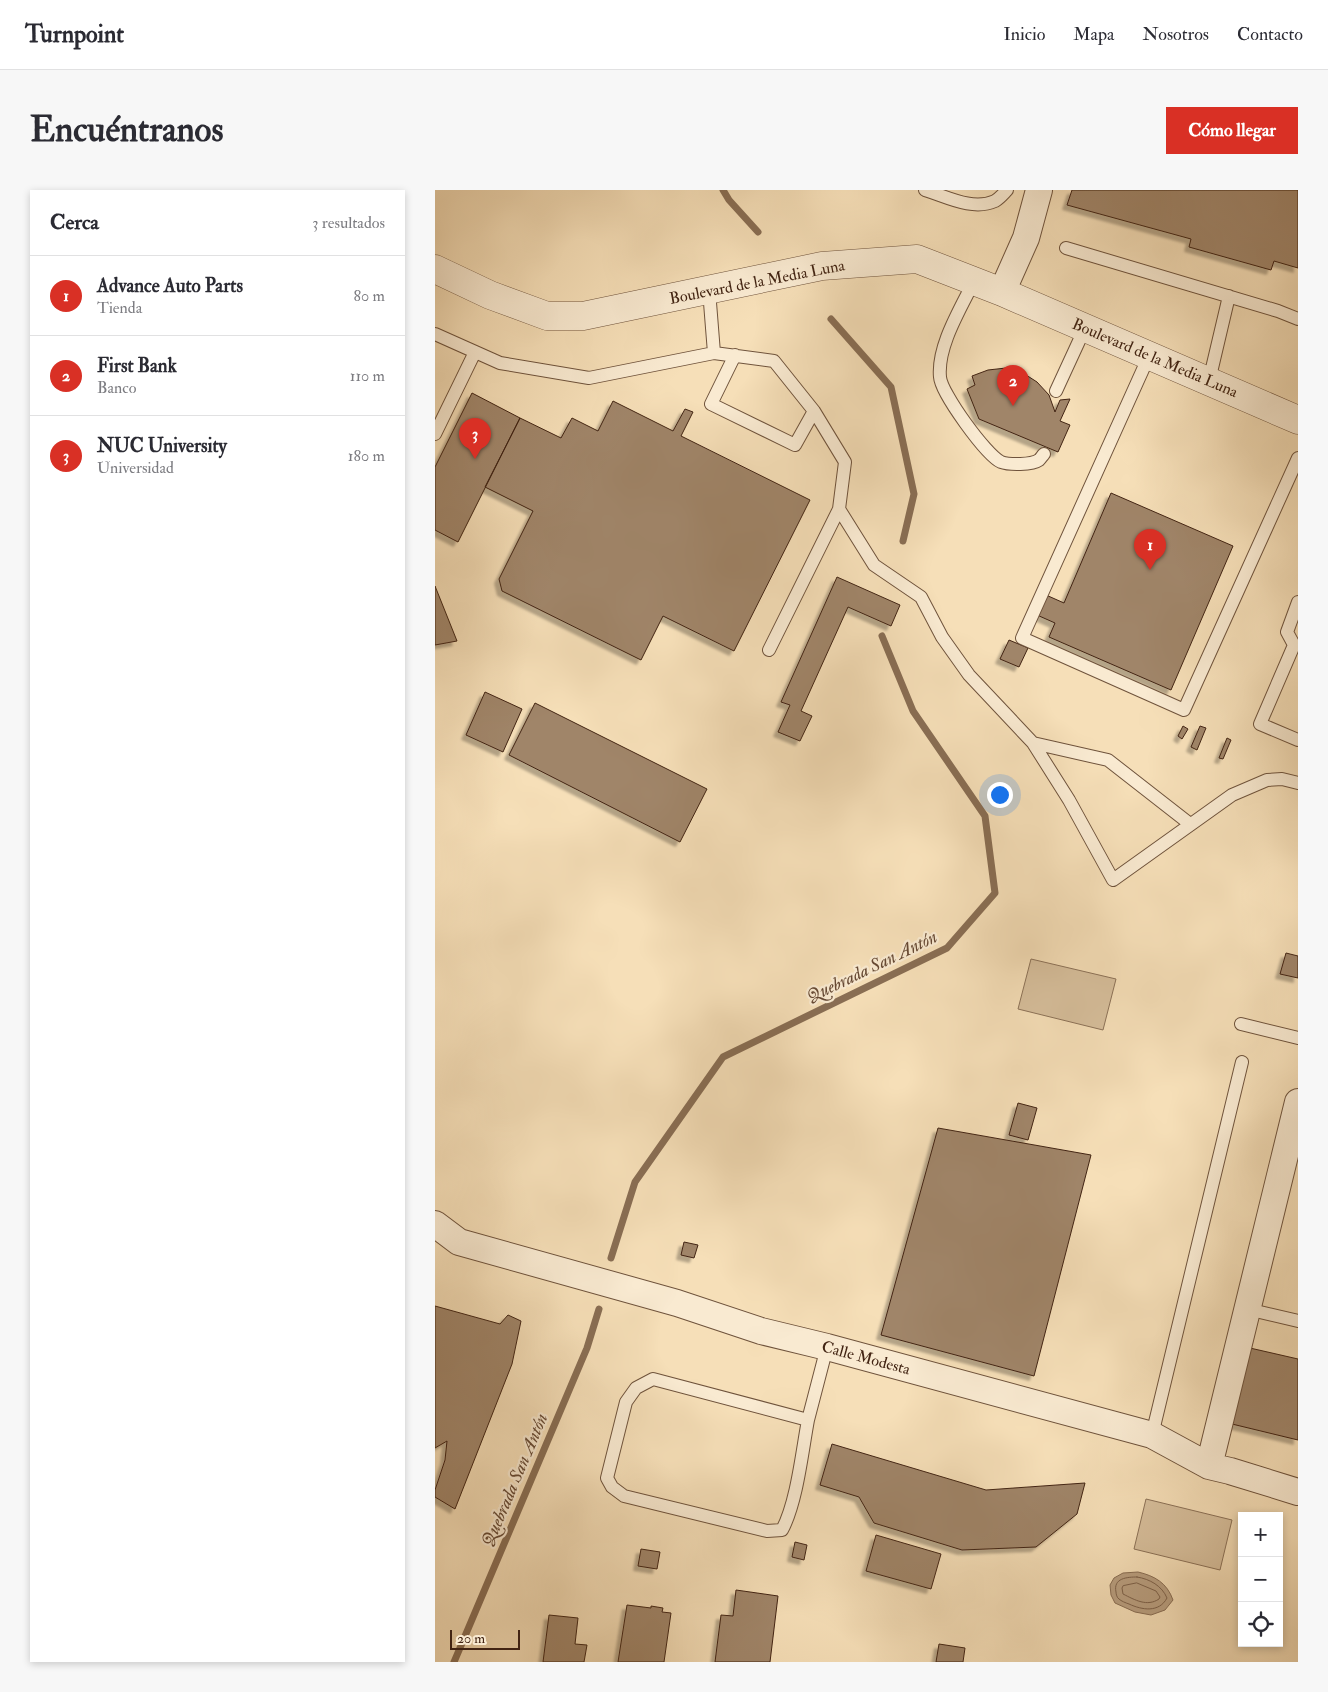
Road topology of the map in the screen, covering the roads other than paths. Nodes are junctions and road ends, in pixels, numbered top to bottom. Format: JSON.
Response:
{"nodes":[{"id":1,"x":925,"y":190,"type":"edge"},
{"id":2,"x":1007,"y":190,"type":"edge"},
{"id":3,"x":1039,"y":190,"type":"edge"},
{"id":4,"x":1066,"y":248,"type":"dead end"},
{"id":5,"x":435,"y":269,"type":"edge"},
{"id":6,"x":973,"y":281,"type":"junction"},
{"id":7,"x":709,"y":290,"type":"junction"},
{"id":8,"x":1002,"y":292,"type":"junction"},
{"id":9,"x":1229,"y":296,"type":"junction"},
{"id":10,"x":1298,"y":319,"type":"edge"},
{"id":11,"x":1085,"y":328,"type":"junction"},
{"id":12,"x":435,"y":334,"type":"edge"},
{"id":13,"x":475,"y":352,"type":"junction"},
{"id":14,"x":713,"y":353,"type":"junction"},
{"id":15,"x":735,"y":356,"type":"junction"},
{"id":16,"x":1149,"y":356,"type":"junction"},
{"id":17,"x":1209,"y":381,"type":"junction"},
{"id":18,"x":1057,"y":391,"type":"dead end"},
{"id":19,"x":814,"y":411,"type":"junction"},
{"id":20,"x":1298,"y":420,"type":"edge"},
{"id":21,"x":435,"y":434,"type":"edge"},
{"id":22,"x":1043,"y":454,"type":"dead end"},
{"id":23,"x":1298,"y":458,"type":"edge"},
{"id":24,"x":839,"y":509,"type":"junction"},
{"id":25,"x":1298,"y":602,"type":"edge"},
{"id":26,"x":1296,"y":645,"type":"edge"},
{"id":27,"x":769,"y":650,"type":"dead end"},
{"id":28,"x":1298,"y":740,"type":"edge"},
{"id":29,"x":1033,"y":743,"type":"junction"},
{"id":30,"x":1298,"y":783,"type":"edge"},
{"id":31,"x":1189,"y":824,"type":"junction"},
{"id":32,"x":1241,"y":1024,"type":"dead end"},
{"id":33,"x":1298,"y":1038,"type":"edge"},
{"id":34,"x":1243,"y":1062,"type":"dead end"},
{"id":35,"x":1298,"y":1102,"type":"edge"},
{"id":36,"x":435,"y":1224,"type":"edge"},
{"id":37,"x":1247,"y":1309,"type":"junction"},
{"id":38,"x":1298,"y":1321,"type":"edge"},
{"id":39,"x":827,"y":1347,"type":"junction"},
{"id":40,"x":808,"y":1420,"type":"junction"},
{"id":41,"x":1152,"y":1435,"type":"junction"},
{"id":42,"x":1209,"y":1466,"type":"junction"},
{"id":43,"x":1298,"y":1492,"type":"edge"}],
"edges":[{"from":1,"to":2,"type":"lane"},
{"from":3,"to":8,"type":"street"},
{"from":4,"to":9,"type":"lane"},
{"from":5,"to":7,"type":"street","name":"Boulevard de la Media Luna"},
{"from":6,"to":7,"type":"street","name":"Boulevard de la Media Luna"},
{"from":6,"to":8,"type":"street","name":"Boulevard de la Media Luna"},
{"from":6,"to":22,"type":"lane"},
{"from":7,"to":14,"type":"lane"},
{"from":8,"to":11,"type":"street","name":"Boulevard de la Media Luna"},
{"from":9,"to":10,"type":"lane"},
{"from":9,"to":17,"type":"lane"},
{"from":11,"to":16,"type":"street","name":"Boulevard de la Media Luna"},
{"from":11,"to":18,"type":"lane"},
{"from":12,"to":13,"type":"lane"},
{"from":13,"to":14,"type":"lane"},
{"from":13,"to":21,"type":"lane"},
{"from":14,"to":15,"type":"lane"},
{"from":15,"to":19,"type":"lane"},
{"from":15,"to":19,"type":"lane"},
{"from":16,"to":17,"type":"street","name":"Boulevard de la Media Luna"},
{"from":16,"to":23,"type":"lane"},
{"from":17,"to":20,"type":"street","name":"Boulevard de la Media Luna"},
{"from":19,"to":24,"type":"lane"},
{"from":24,"to":27,"type":"lane"},
{"from":24,"to":29,"type":"lane"},
{"from":25,"to":26,"type":"lane"},
{"from":26,"to":28,"type":"lane"},
{"from":29,"to":31,"type":"lane"},
{"from":29,"to":31,"type":"lane"},
{"from":30,"to":31,"type":"lane"},
{"from":32,"to":33,"type":"lane"},
{"from":34,"to":41,"type":"lane"},
{"from":35,"to":37,"type":"street"},
{"from":36,"to":39,"type":"street","name":"Calle Modesta"},
{"from":37,"to":38,"type":"lane"},
{"from":37,"to":42,"type":"street"},
{"from":39,"to":40,"type":"lane"},
{"from":39,"to":41,"type":"street","name":"Calle Modesta"},
{"from":40,"to":40,"type":"lane"},
{"from":41,"to":42,"type":"street","name":"Calle Modesta"},
{"from":42,"to":43,"type":"street","name":"Calle Modesta"}]}
